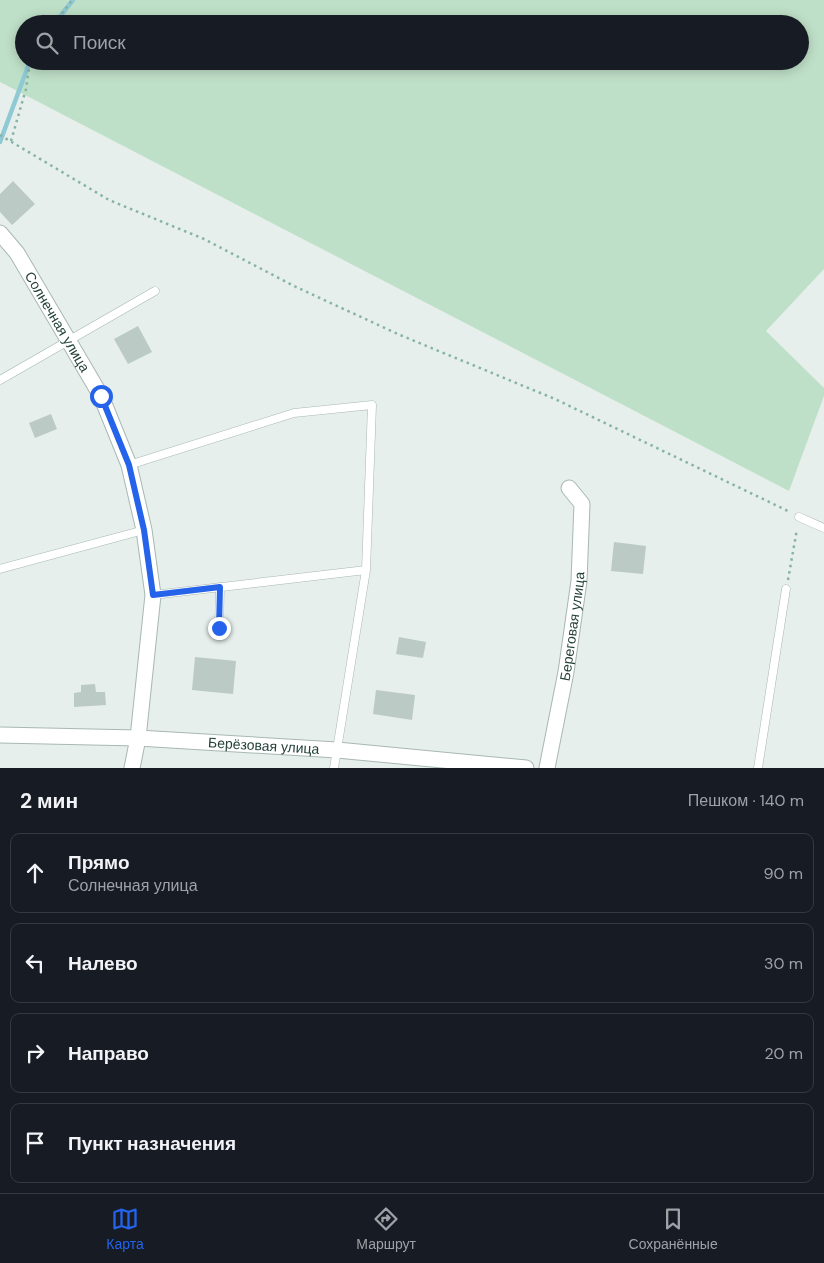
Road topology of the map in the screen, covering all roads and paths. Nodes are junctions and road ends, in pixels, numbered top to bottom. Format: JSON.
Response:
{"nodes":[{"id":1,"x":72,"y":0,"type":"edge"},
{"id":2,"x":61,"y":15,"type":"edge"},
{"id":3,"x":29,"y":70,"type":"edge"},
{"id":4,"x":0,"y":135,"type":"edge"},
{"id":5,"x":11,"y":141,"type":"junction"},
{"id":6,"x":0,"y":233,"type":"edge"},
{"id":7,"x":155,"y":291,"type":"dead end"},
{"id":8,"x":69,"y":341,"type":"junction"},
{"id":9,"x":0,"y":380,"type":"edge"},
{"id":10,"x":129,"y":465,"type":"junction"},
{"id":11,"x":569,"y":488,"type":"dead end"},
{"id":12,"x":799,"y":517,"type":"junction"},
{"id":13,"x":824,"y":528,"type":"edge"},
{"id":14,"x":144,"y":530,"type":"junction"},
{"id":15,"x":0,"y":569,"type":"edge"},
{"id":16,"x":366,"y":570,"type":"junction"},
{"id":17,"x":220,"y":587,"type":"junction"},
{"id":18,"x":786,"y":589,"type":"joint"},
{"id":19,"x":153,"y":595,"type":"junction"},
{"id":20,"x":219,"y":628,"type":"dead end"},
{"id":21,"x":0,"y":735,"type":"edge"},
{"id":22,"x":138,"y":738,"type":"junction"},
{"id":23,"x":337,"y":750,"type":"junction"},
{"id":24,"x":132,"y":768,"type":"edge"},
{"id":25,"x":334,"y":768,"type":"edge"},
{"id":26,"x":526,"y":768,"type":"edge"},
{"id":27,"x":547,"y":768,"type":"edge"},
{"id":28,"x":758,"y":768,"type":"edge"}],
"edges":[{"from":1,"to":2,"type":"path"},
{"from":3,"to":5,"type":"path"},
{"from":4,"to":5,"type":"path"},
{"from":5,"to":12,"type":"path"},
{"from":6,"to":8,"type":"street","name":"Солнечная улица"},
{"from":7,"to":8,"type":"lane"},
{"from":8,"to":9,"type":"lane"},
{"from":8,"to":10,"type":"street","name":"Солнечная улица"},
{"from":10,"to":14,"type":"street","name":"Солнечная улица"},
{"from":10,"to":16,"type":"lane"},
{"from":11,"to":27,"type":"street","name":"Береговая улица"},
{"from":12,"to":13,"type":"lane"},
{"from":12,"to":18,"type":"path"},
{"from":14,"to":15,"type":"lane"},
{"from":14,"to":19,"type":"street","name":"Солнечная улица"},
{"from":16,"to":17,"type":"lane"},
{"from":16,"to":23,"type":"lane"},
{"from":17,"to":19,"type":"lane"},
{"from":17,"to":20,"type":"lane"},
{"from":18,"to":28,"type":"lane"},
{"from":19,"to":22,"type":"street","name":"Солнечная улица"},
{"from":21,"to":22,"type":"street","name":"Берёзовая улица"},
{"from":22,"to":23,"type":"street","name":"Берёзовая улица"},
{"from":22,"to":24,"type":"street","name":"Солнечная улица"},
{"from":23,"to":25,"type":"lane"},
{"from":23,"to":26,"type":"street","name":"Берёзовая улица"}]}
